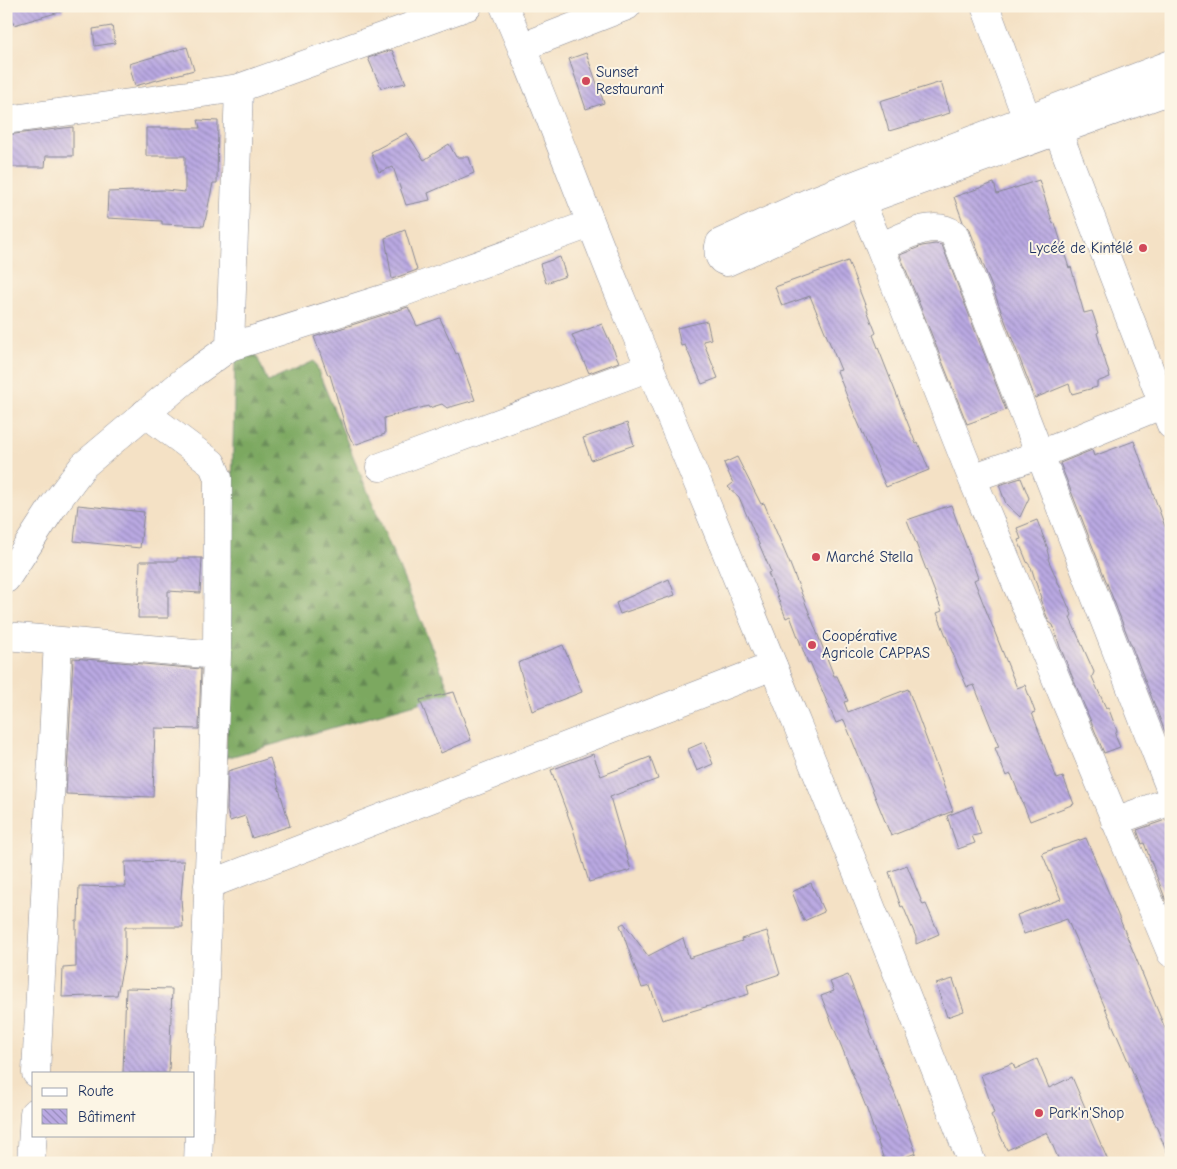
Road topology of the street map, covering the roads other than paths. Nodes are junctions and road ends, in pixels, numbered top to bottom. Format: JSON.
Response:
{"nodes":[{"id":1,"x":468,"y":6,"type":"edge"},
{"id":2,"x":504,"y":6,"type":"edge"},
{"id":3,"x":627,"y":6,"type":"edge"},
{"id":4,"x":985,"y":6,"type":"edge"},
{"id":5,"x":522,"y":47,"type":"junction"},
{"id":6,"x":1171,"y":64,"type":"edge"},
{"id":7,"x":239,"y":88,"type":"junction"},
{"id":8,"x":1171,"y":90,"type":"edge"},
{"id":9,"x":6,"y":120,"type":"edge"},
{"id":10,"x":1044,"y":120,"type":"junction"},
{"id":11,"x":590,"y":224,"type":"junction"},
{"id":12,"x":880,"y":247,"type":"junction"},
{"id":13,"x":230,"y":347,"type":"junction"},
{"id":14,"x":650,"y":367,"type":"junction"},
{"id":15,"x":1168,"y":410,"type":"edge"},
{"id":16,"x":145,"y":413,"type":"junction"},
{"id":17,"x":1041,"y":454,"type":"junction"},
{"id":18,"x":380,"y":467,"type":"dead end"},
{"id":19,"x":972,"y":478,"type":"junction"},
{"id":20,"x":6,"y":579,"type":"edge"},
{"id":21,"x":6,"y":636,"type":"edge"},
{"id":22,"x":58,"y":640,"type":"junction"},
{"id":23,"x":217,"y":654,"type":"junction"},
{"id":24,"x":773,"y":666,"type":"junction"},
{"id":25,"x":1171,"y":791,"type":"edge"},
{"id":26,"x":1171,"y":800,"type":"edge"},
{"id":27,"x":1115,"y":821,"type":"junction"},
{"id":28,"x":208,"y":885,"type":"junction"},
{"id":29,"x":1171,"y":953,"type":"edge"},
{"id":30,"x":36,"y":1072,"type":"edge"},
{"id":31,"x":33,"y":1136,"type":"edge"},
{"id":32,"x":31,"y":1163,"type":"edge"},
{"id":33,"x":198,"y":1163,"type":"edge"},
{"id":34,"x":972,"y":1163,"type":"edge"}],
"edges":[{"from":1,"to":7,"type":"main road"},
{"from":2,"to":5,"type":"main road"},
{"from":3,"to":5,"type":"main road"},
{"from":4,"to":10,"type":"main road"},
{"from":5,"to":11,"type":"main road"},
{"from":6,"to":10,"type":"main road"},
{"from":7,"to":9,"type":"main road"},
{"from":7,"to":13,"type":"main road"},
{"from":8,"to":10,"type":"main road"},
{"from":10,"to":12,"type":"main road"},
{"from":10,"to":15,"type":"main road"},
{"from":11,"to":13,"type":"main road"},
{"from":11,"to":14,"type":"main road"},
{"from":12,"to":17,"type":"main road"},
{"from":12,"to":19,"type":"main road"},
{"from":13,"to":16,"type":"main road"},
{"from":14,"to":18,"type":"main road"},
{"from":14,"to":24,"type":"main road"},
{"from":15,"to":17,"type":"main road"},
{"from":16,"to":20,"type":"main road"},
{"from":16,"to":23,"type":"main road"},
{"from":17,"to":19,"type":"main road"},
{"from":17,"to":25,"type":"main road"},
{"from":19,"to":27,"type":"main road"},
{"from":21,"to":22,"type":"main road"},
{"from":22,"to":23,"type":"main road"},
{"from":22,"to":30,"type":"main road"},
{"from":23,"to":28,"type":"main road"},
{"from":24,"to":28,"type":"main road"},
{"from":24,"to":34,"type":"main road"},
{"from":26,"to":27,"type":"main road"},
{"from":27,"to":29,"type":"main road"},
{"from":28,"to":33,"type":"main road"},
{"from":31,"to":32,"type":"main road"}]}
